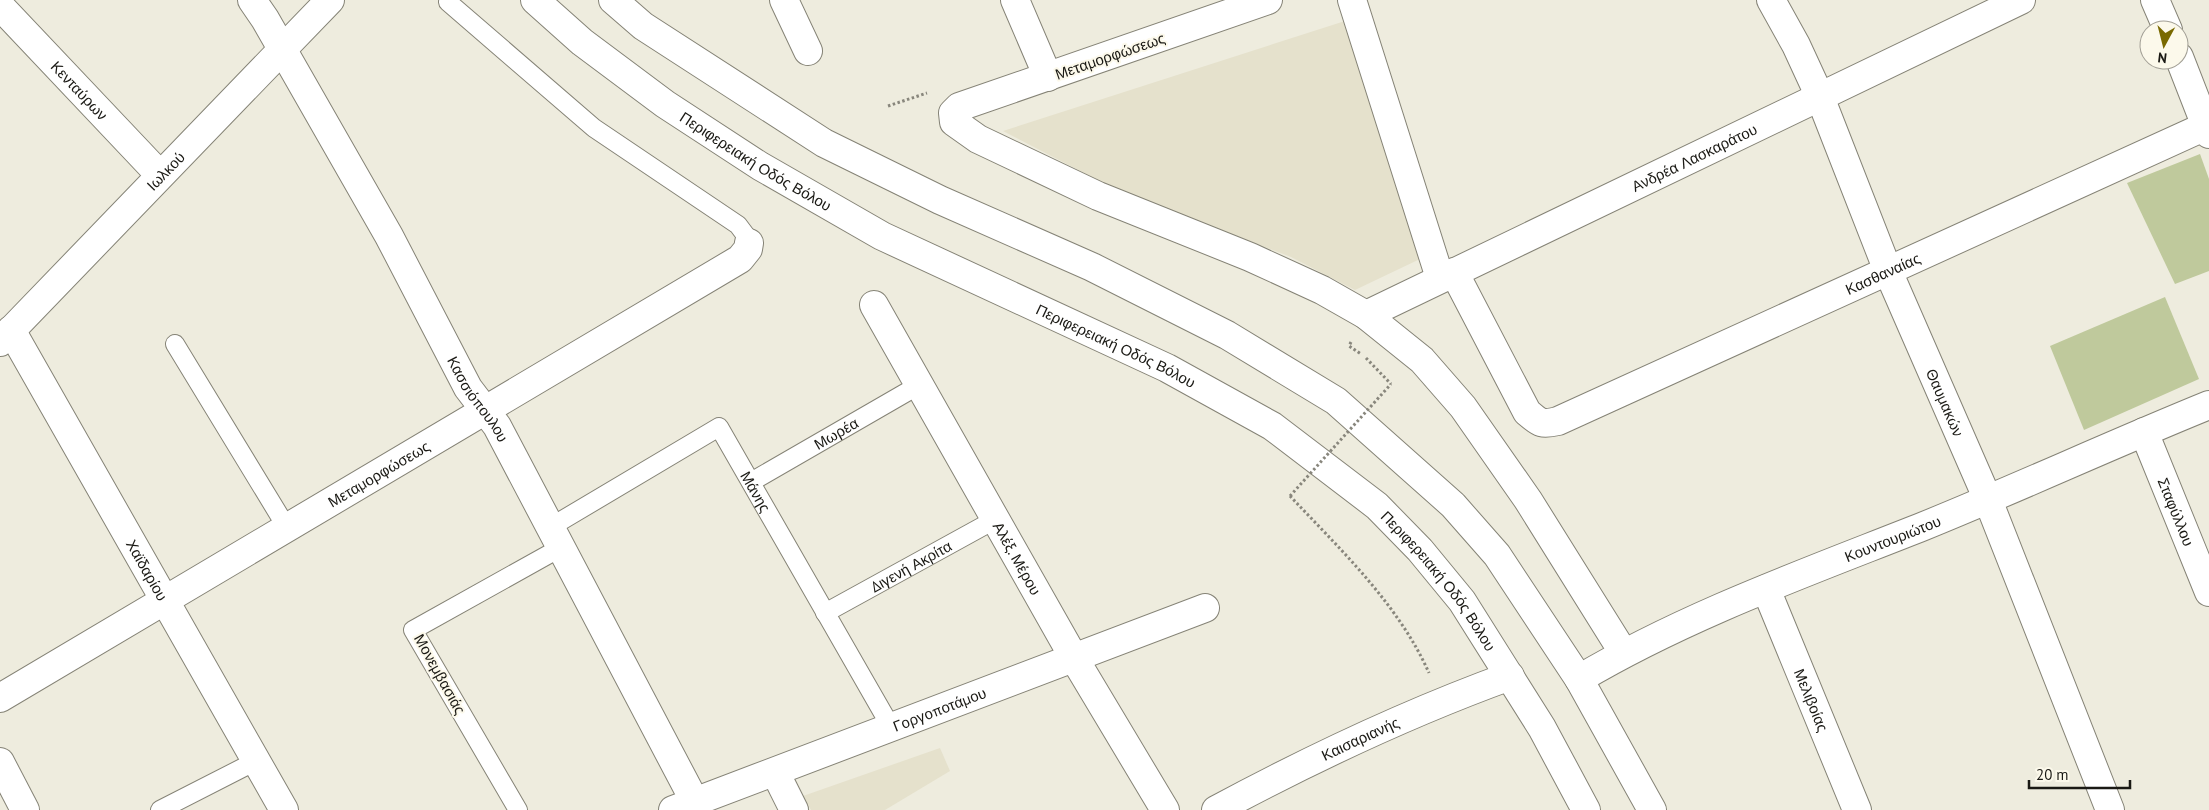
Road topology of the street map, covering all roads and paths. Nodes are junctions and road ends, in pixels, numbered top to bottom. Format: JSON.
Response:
{"nodes":[{"id":1,"x":252,"y":0,"type":"edge"},
{"id":2,"x":330,"y":0,"type":"edge"},
{"id":3,"x":535,"y":0,"type":"edge"},
{"id":4,"x":613,"y":0,"type":"edge"},
{"id":5,"x":784,"y":0,"type":"edge"},
{"id":6,"x":1015,"y":0,"type":"edge"},
{"id":7,"x":1268,"y":0,"type":"edge"},
{"id":8,"x":1352,"y":0,"type":"edge"},
{"id":9,"x":1771,"y":0,"type":"edge"},
{"id":10,"x":2021,"y":0,"type":"edge"},
{"id":11,"x":2154,"y":0,"type":"edge"},
{"id":12,"x":448,"y":2,"type":"dead end"},
{"id":13,"x":0,"y":6,"type":"edge"},
{"id":14,"x":2163,"y":20,"type":"edge"},
{"id":15,"x":282,"y":50,"type":"junction"},
{"id":16,"x":808,"y":51,"type":"dead end"},
{"id":17,"x":2184,"y":70,"type":"edge"},
{"id":18,"x":1048,"y":77,"type":"junction"},
{"id":19,"x":1820,"y":97,"type":"junction"},
{"id":20,"x":2208,"y":130,"type":"edge"},
{"id":21,"x":160,"y":175,"type":"junction"},
{"id":22,"x":749,"y":243,"type":"joint"},
{"id":23,"x":1888,"y":271,"type":"junction"},
{"id":24,"x":1447,"y":275,"type":"junction"},
{"id":25,"x":874,"y":304,"type":"dead end"},
{"id":26,"x":1366,"y":314,"type":"junction"},
{"id":27,"x":6,"y":336,"type":"edge"},
{"id":28,"x":175,"y":344,"type":"dead end"},
{"id":29,"x":1349,"y":346,"type":"dead end"},
{"id":30,"x":919,"y":385,"type":"junction"},
{"id":31,"x":2209,"y":405,"type":"edge"},
{"id":32,"x":485,"y":411,"type":"junction"},
{"id":33,"x":2144,"y":432,"type":"junction"},
{"id":34,"x":751,"y":482,"type":"junction"},
{"id":35,"x":1988,"y":500,"type":"junction"},
{"id":36,"x":996,"y":519,"type":"junction"},
{"id":37,"x":287,"y":528,"type":"junction"},
{"id":38,"x":555,"y":538,"type":"junction"},
{"id":39,"x":1766,"y":589,"type":"junction"},
{"id":40,"x":2209,"y":592,"type":"edge"},
{"id":41,"x":165,"y":600,"type":"junction"},
{"id":42,"x":1205,"y":608,"type":"dead end"},
{"id":43,"x":826,"y":613,"type":"junction"},
{"id":44,"x":1623,"y":652,"type":"junction"},
{"id":45,"x":1074,"y":658,"type":"junction"},
{"id":46,"x":1510,"y":676,"type":"junction"},
{"id":47,"x":1579,"y":679,"type":"junction"},
{"id":48,"x":0,"y":698,"type":"edge"},
{"id":49,"x":1441,"y":701,"type":"junction"},
{"id":50,"x":891,"y":727,"type":"junction"},
{"id":51,"x":256,"y":761,"type":"junction"},
{"id":52,"x":0,"y":762,"type":"edge"},
{"id":53,"x":775,"y":772,"type":"junction"},
{"id":54,"x":684,"y":806,"type":"edge"},
{"id":55,"x":25,"y":810,"type":"edge"},
{"id":56,"x":160,"y":810,"type":"edge"},
{"id":57,"x":284,"y":810,"type":"edge"},
{"id":58,"x":518,"y":810,"type":"edge"},
{"id":59,"x":794,"y":810,"type":"edge"},
{"id":60,"x":1165,"y":810,"type":"edge"},
{"id":61,"x":1216,"y":810,"type":"edge"},
{"id":62,"x":1586,"y":810,"type":"edge"},
{"id":63,"x":1652,"y":810,"type":"edge"},
{"id":64,"x":1857,"y":810,"type":"edge"},
{"id":65,"x":2110,"y":810,"type":"edge"}],
"edges":[{"from":1,"to":15,"type":"street","name":"Κασσιόπουλου"},
{"from":2,"to":15,"type":"street","name":"Ιωλκού"},
{"from":3,"to":46,"type":"street","name":"Περιφερειακή Οδός Βόλου"},
{"from":4,"to":47,"type":"street"},
{"from":5,"to":16,"type":"street"},
{"from":6,"to":18,"type":"street"},
{"from":7,"to":18,"type":"street","name":"Μεταμορφώσεως"},
{"from":8,"to":24,"type":"street"},
{"from":9,"to":19,"type":"street","name":"Θαυμακών"},
{"from":10,"to":19,"type":"street","name":"Ανδρέα Λασκαράτου"},
{"from":11,"to":14,"type":"street"},
{"from":12,"to":22,"type":"lane"},
{"from":13,"to":21,"type":"street","name":"Κενταύρων"},
{"from":15,"to":21,"type":"street","name":"Ιωλκού"},
{"from":15,"to":32,"type":"street","name":"Κασσιόπουλου"},
{"from":17,"to":20,"type":"street"},
{"from":18,"to":26,"type":"street","name":"Μεταμορφώσεως"},
{"from":19,"to":23,"type":"street","name":"Θαυμακών"},
{"from":19,"to":24,"type":"street","name":"Ανδρέα Λασκαράτου"},
{"from":20,"to":23,"type":"street","name":"Κασθαναίας"},
{"from":21,"to":27,"type":"street","name":"Ιωλκού"},
{"from":22,"to":32,"type":"street","name":"Μεταμορφώσεως"},
{"from":23,"to":24,"type":"street","name":"Κασθαναίας"},
{"from":23,"to":35,"type":"street","name":"Θαυμακών"},
{"from":24,"to":26,"type":"street","name":"Ανδρέα Λασκαράτου"},
{"from":25,"to":30,"type":"street","name":"Αλέξ. Μέρου"},
{"from":26,"to":44,"type":"street"},
{"from":27,"to":41,"type":"street","name":"Χαϊδαρίου"},
{"from":28,"to":37,"type":"lane"},
{"from":29,"to":49,"type":"path","bridge":true},
{"from":30,"to":34,"type":"lane","name":"Μωρέα"},
{"from":30,"to":36,"type":"street","name":"Αλέξ. Μέρου"},
{"from":31,"to":33,"type":"street","name":"Κουντουριώτου"},
{"from":32,"to":37,"type":"street","name":"Μεταμορφώσεως"},
{"from":32,"to":38,"type":"street","name":"Κασσιόπουλου"},
{"from":33,"to":35,"type":"street","name":"Κουντουριώτου"},
{"from":33,"to":40,"type":"street","name":"Σταφύλλου"},
{"from":34,"to":38,"type":"lane","name":"Μάνης"},
{"from":34,"to":43,"type":"lane","name":"Μάνης"},
{"from":35,"to":39,"type":"street","name":"Κουντουριώτου"},
{"from":35,"to":65,"type":"street","name":"Θαυμακών"},
{"from":36,"to":43,"type":"lane","name":"Διγενή Ακρίτα"},
{"from":36,"to":45,"type":"street","name":"Αλέξ. Μέρου"},
{"from":37,"to":41,"type":"street","name":"Μεταμορφώσεως"},
{"from":38,"to":54,"type":"street","name":"Κασσιόπουλου"},
{"from":38,"to":58,"type":"lane","name":"Μονεμβασιάς"},
{"from":39,"to":44,"type":"street","name":"Κουντουριώτου"},
{"from":39,"to":64,"type":"street","name":"Μελιβοίας"},
{"from":41,"to":48,"type":"street","name":"Μεταμορφώσεως"},
{"from":41,"to":51,"type":"street","name":"Χαϊδαρίου"},
{"from":42,"to":45,"type":"street","name":"Γοργοποτάμου"},
{"from":43,"to":50,"type":"lane","name":"Μάνης"},
{"from":44,"to":47,"type":"street","name":"Κουντουριώτου"},
{"from":45,"to":50,"type":"street","name":"Γοργοποτάμου"},
{"from":45,"to":60,"type":"street","name":"Αλέξ. Μέρου"},
{"from":46,"to":49,"type":"street","name":"Καισαριανής"},
{"from":46,"to":62,"type":"street","name":"Περιφερειακή Οδός Βόλου"},
{"from":47,"to":63,"type":"street"},
{"from":49,"to":61,"type":"street","name":"Καισαριανής"},
{"from":50,"to":53,"type":"street","name":"Γοργοποτάμου"},
{"from":51,"to":56,"type":"lane"},
{"from":51,"to":57,"type":"street","name":"Χαϊδαρίου"},
{"from":52,"to":55,"type":"street"},
{"from":53,"to":54,"type":"street","name":"Γοργοποτάμου"},
{"from":53,"to":59,"type":"street"}]}
